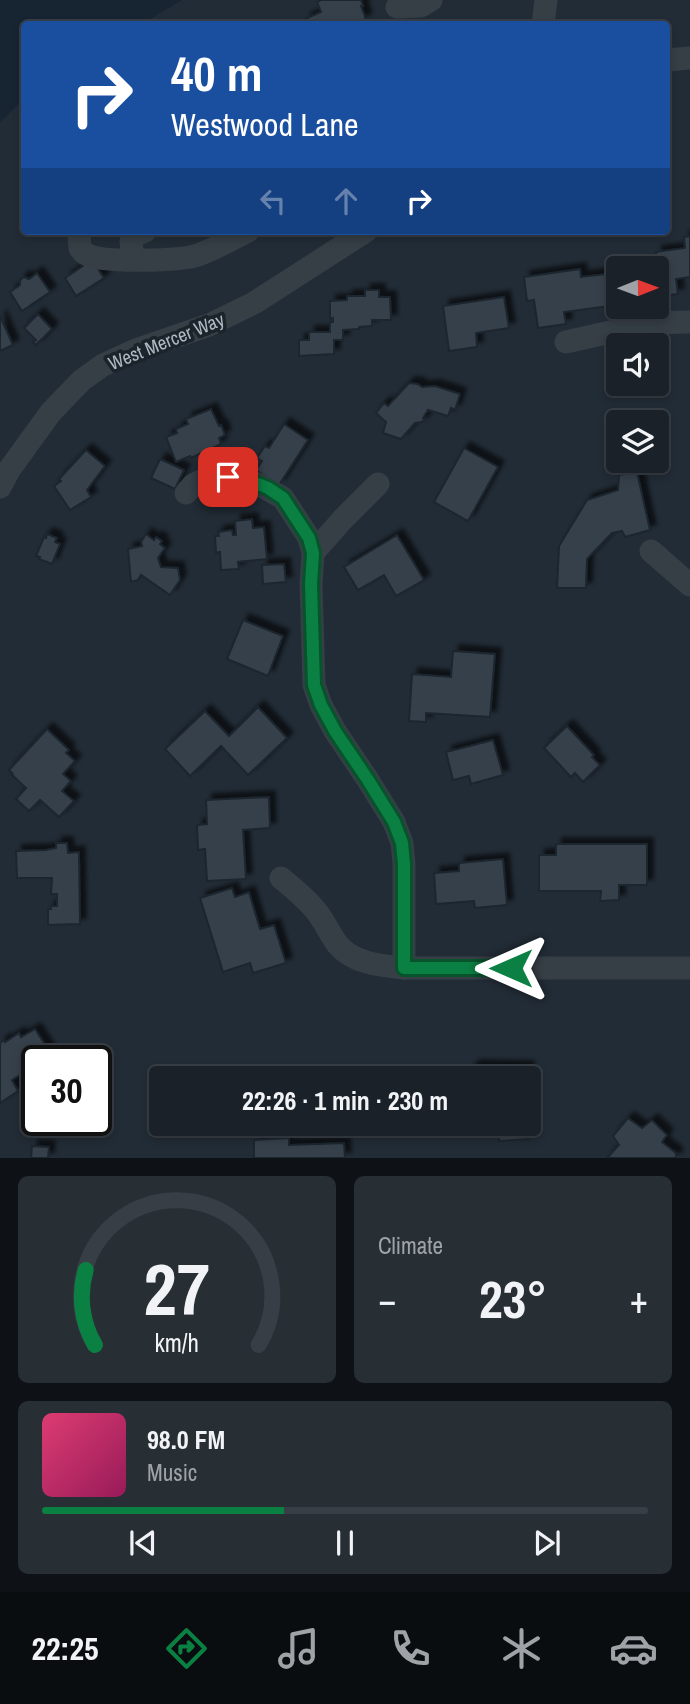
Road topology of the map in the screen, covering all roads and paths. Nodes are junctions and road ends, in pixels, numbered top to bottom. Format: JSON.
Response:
{"nodes":[{"id":1,"x":431,"y":0,"type":"edge"},
{"id":2,"x":546,"y":0,"type":"edge"},
{"id":3,"x":397,"y":6,"type":"dead end"},
{"id":4,"x":543,"y":21,"type":"edge"},
{"id":5,"x":690,"y":58,"type":"edge"},
{"id":6,"x":670,"y":60,"type":"edge"},
{"id":7,"x":79,"y":235,"type":"edge"},
{"id":8,"x":135,"y":235,"type":"edge"},
{"id":9,"x":239,"y":235,"type":"edge"},
{"id":10,"x":360,"y":235,"type":"edge"},
{"id":11,"x":133,"y":259,"type":"junction"},
{"id":12,"x":690,"y":322,"type":"edge"},
{"id":13,"x":566,"y":342,"type":"dead end"},
{"id":14,"x":379,"y":484,"type":"dead end"},
{"id":15,"x":0,"y":487,"type":"edge"},
{"id":16,"x":186,"y":493,"type":"dead end"},
{"id":17,"x":652,"y":551,"type":"dead end"},
{"id":18,"x":313,"y":553,"type":"junction"},
{"id":19,"x":690,"y":585,"type":"edge"},
{"id":20,"x":281,"y":878,"type":"dead end"},
{"id":21,"x":404,"y":968,"type":"junction"},
{"id":22,"x":690,"y":968,"type":"edge"}],
"edges":[{"from":1,"to":3,"type":"street"},
{"from":2,"to":4,"type":"street"},
{"from":5,"to":6,"type":"street"},
{"from":7,"to":11,"type":"street"},
{"from":8,"to":11,"type":"street"},
{"from":9,"to":11,"type":"street"},
{"from":10,"to":15,"type":"street","name":"West Mercer Way"},
{"from":12,"to":13,"type":"street"},
{"from":14,"to":18,"type":"street"},
{"from":16,"to":18,"type":"street"},
{"from":17,"to":19,"type":"street"},
{"from":18,"to":21,"type":"street"},
{"from":20,"to":21,"type":"street"},
{"from":21,"to":22,"type":"street"}]}
